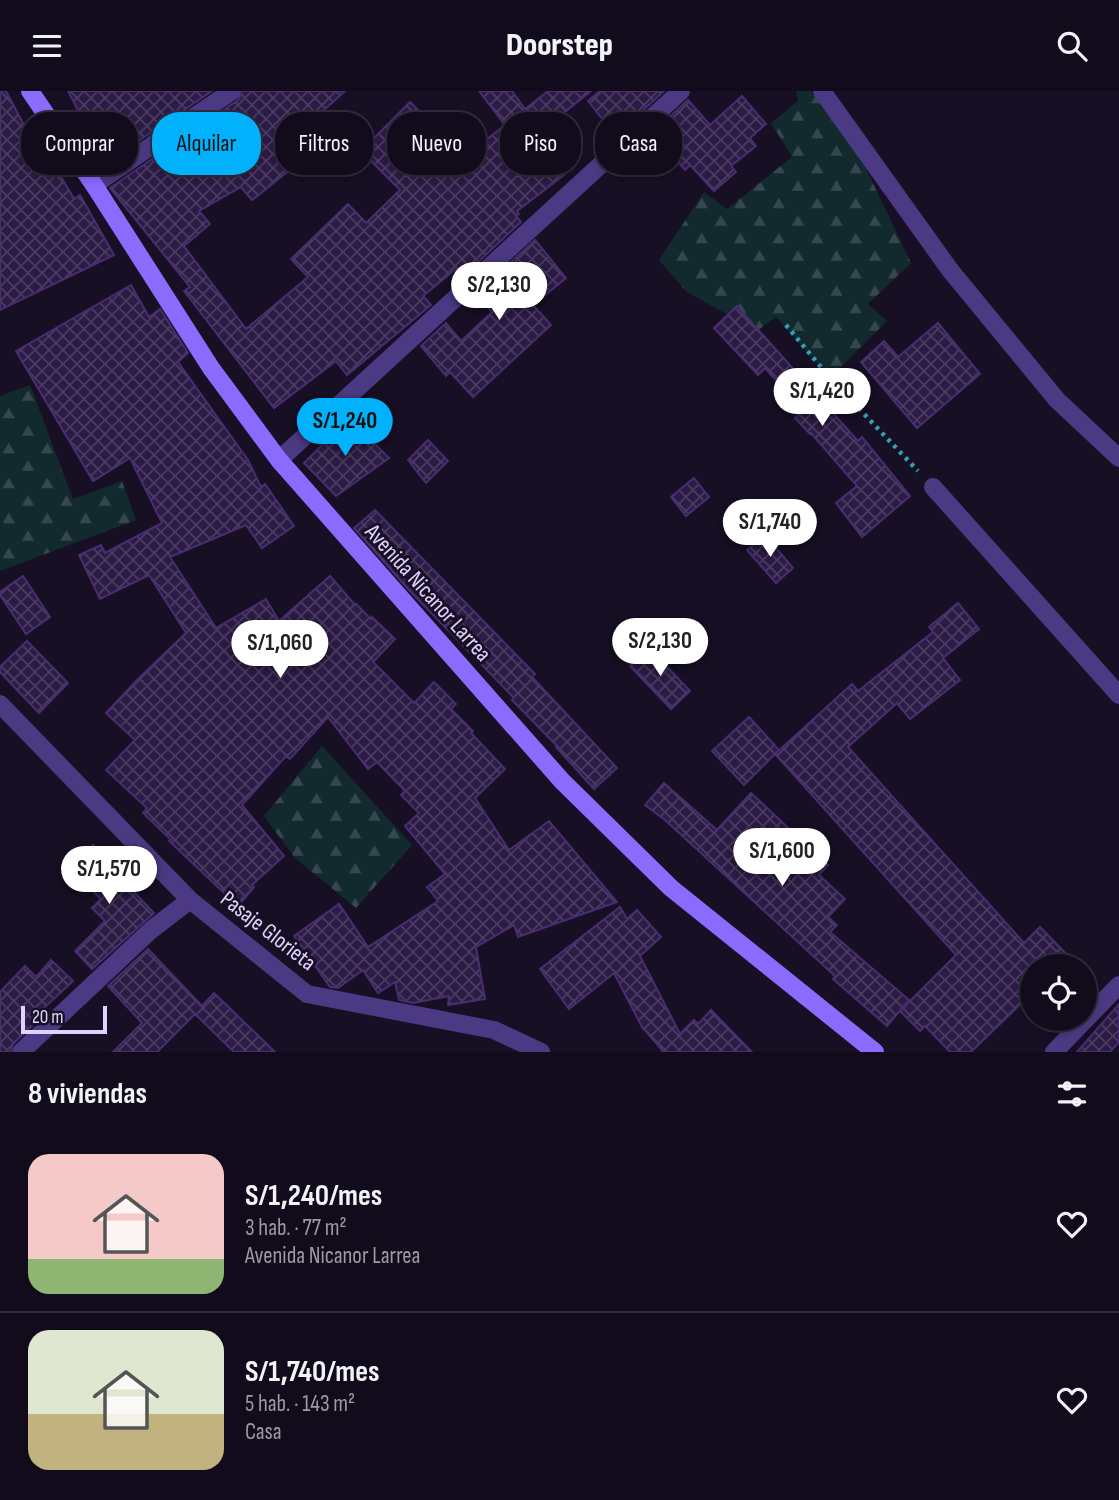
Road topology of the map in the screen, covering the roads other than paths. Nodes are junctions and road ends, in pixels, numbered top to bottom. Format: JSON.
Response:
{"nodes":[{"id":1,"x":30,"y":91,"type":"edge"},
{"id":2,"x":232,"y":91,"type":"edge"},
{"id":3,"x":681,"y":91,"type":"edge"},
{"id":4,"x":822,"y":91,"type":"edge"},
{"id":5,"x":94,"y":185,"type":"junction"},
{"id":6,"x":1119,"y":458,"type":"edge"},
{"id":7,"x":279,"y":460,"type":"junction"},
{"id":8,"x":933,"y":487,"type":"road end"},
{"id":9,"x":1119,"y":695,"type":"edge"},
{"id":10,"x":0,"y":704,"type":"edge"},
{"id":11,"x":190,"y":900,"type":"junction"},
{"id":12,"x":1119,"y":985,"type":"edge"},
{"id":13,"x":21,"y":1052,"type":"edge"},
{"id":14,"x":541,"y":1052,"type":"edge"},
{"id":15,"x":875,"y":1052,"type":"edge"},
{"id":16,"x":1054,"y":1052,"type":"edge"}],
"edges":[{"from":1,"to":5,"type":"main road","name":"Avenida Nicanor Larrea"},
{"from":2,"to":5,"type":"street"},
{"from":3,"to":7,"type":"street"},
{"from":4,"to":6,"type":"street"},
{"from":5,"to":7,"type":"main road","name":"Avenida Nicanor Larrea"},
{"from":7,"to":15,"type":"main road","name":"Avenida Nicanor Larrea"},
{"from":8,"to":9,"type":"street"},
{"from":10,"to":11,"type":"street","name":"Pasaje Glorieta"},
{"from":11,"to":13,"type":"street"},
{"from":11,"to":14,"type":"street","name":"Pasaje Glorieta"},
{"from":12,"to":16,"type":"street"}]}
